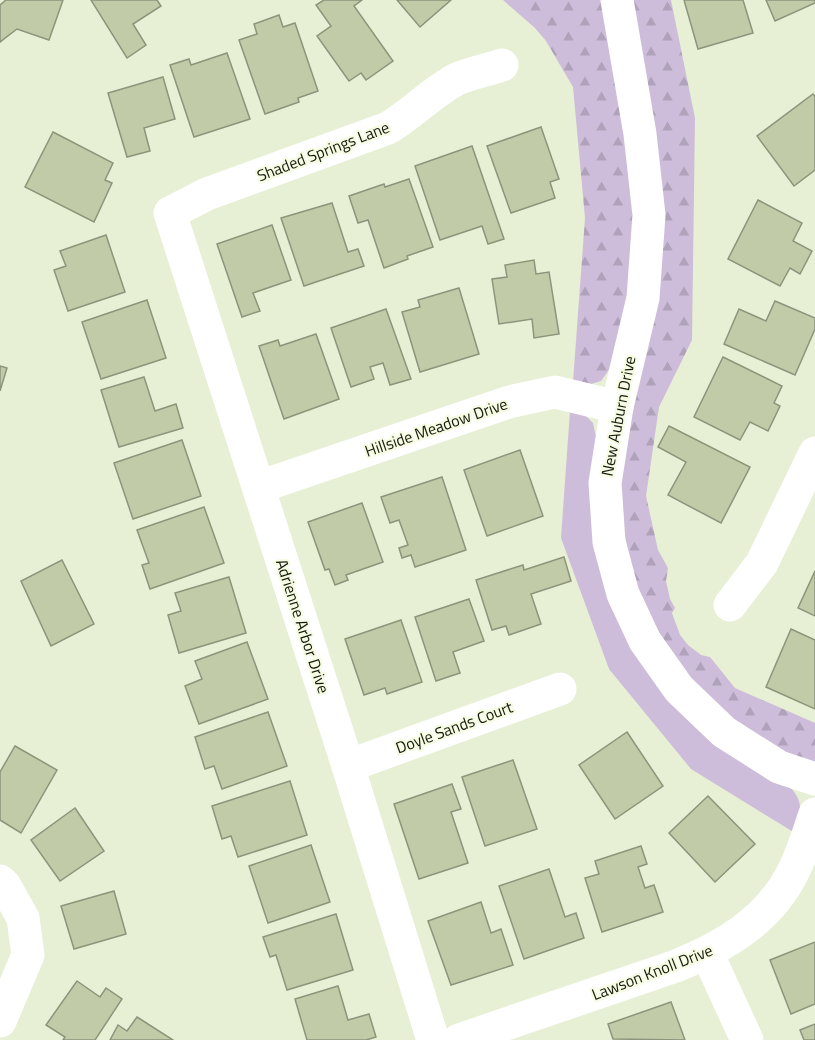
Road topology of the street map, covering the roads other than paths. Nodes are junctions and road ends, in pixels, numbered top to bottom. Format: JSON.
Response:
{"nodes":[{"id":1,"x":617,"y":0,"type":"edge"},
{"id":2,"x":502,"y":65,"type":"dead end"},
{"id":3,"x":170,"y":213,"type":"joint"},
{"id":4,"x":617,"y":407,"type":"junction"},
{"id":5,"x":815,"y":453,"type":"edge"},
{"id":6,"x":259,"y":487,"type":"junction"},
{"id":7,"x":729,"y":605,"type":"dead end"},
{"id":8,"x":560,"y":689,"type":"dead end"},
{"id":9,"x":348,"y":766,"type":"junction"},
{"id":10,"x":815,"y":779,"type":"edge"},
{"id":11,"x":815,"y":814,"type":"edge"},
{"id":12,"x":0,"y":881,"type":"edge"},
{"id":13,"x":706,"y":954,"type":"junction"},
{"id":14,"x":0,"y":1021,"type":"edge"},
{"id":15,"x":433,"y":1040,"type":"edge"},
{"id":16,"x":459,"y":1040,"type":"edge"},
{"id":17,"x":747,"y":1040,"type":"edge"}],
"edges":[{"from":1,"to":4,"type":"street","name":"New Auburn Drive"},
{"from":2,"to":3,"type":"street","name":"Shaded Springs Lane"},
{"from":3,"to":6,"type":"street","name":"Adrienne Arbor Drive"},
{"from":4,"to":6,"type":"street","name":"Hillside Meadow Drive"},
{"from":4,"to":10,"type":"street","name":"New Auburn Drive"},
{"from":5,"to":7,"type":"street"},
{"from":6,"to":9,"type":"street","name":"Adrienne Arbor Drive"},
{"from":8,"to":9,"type":"street","name":"Doyle Sands Court"},
{"from":9,"to":15,"type":"street","name":"Adrienne Arbor Drive"},
{"from":11,"to":13,"type":"street","name":"Lawson Knoll Drive"},
{"from":12,"to":14,"type":"street"},
{"from":13,"to":16,"type":"street","name":"Lawson Knoll Drive"},
{"from":13,"to":17,"type":"street"}]}
